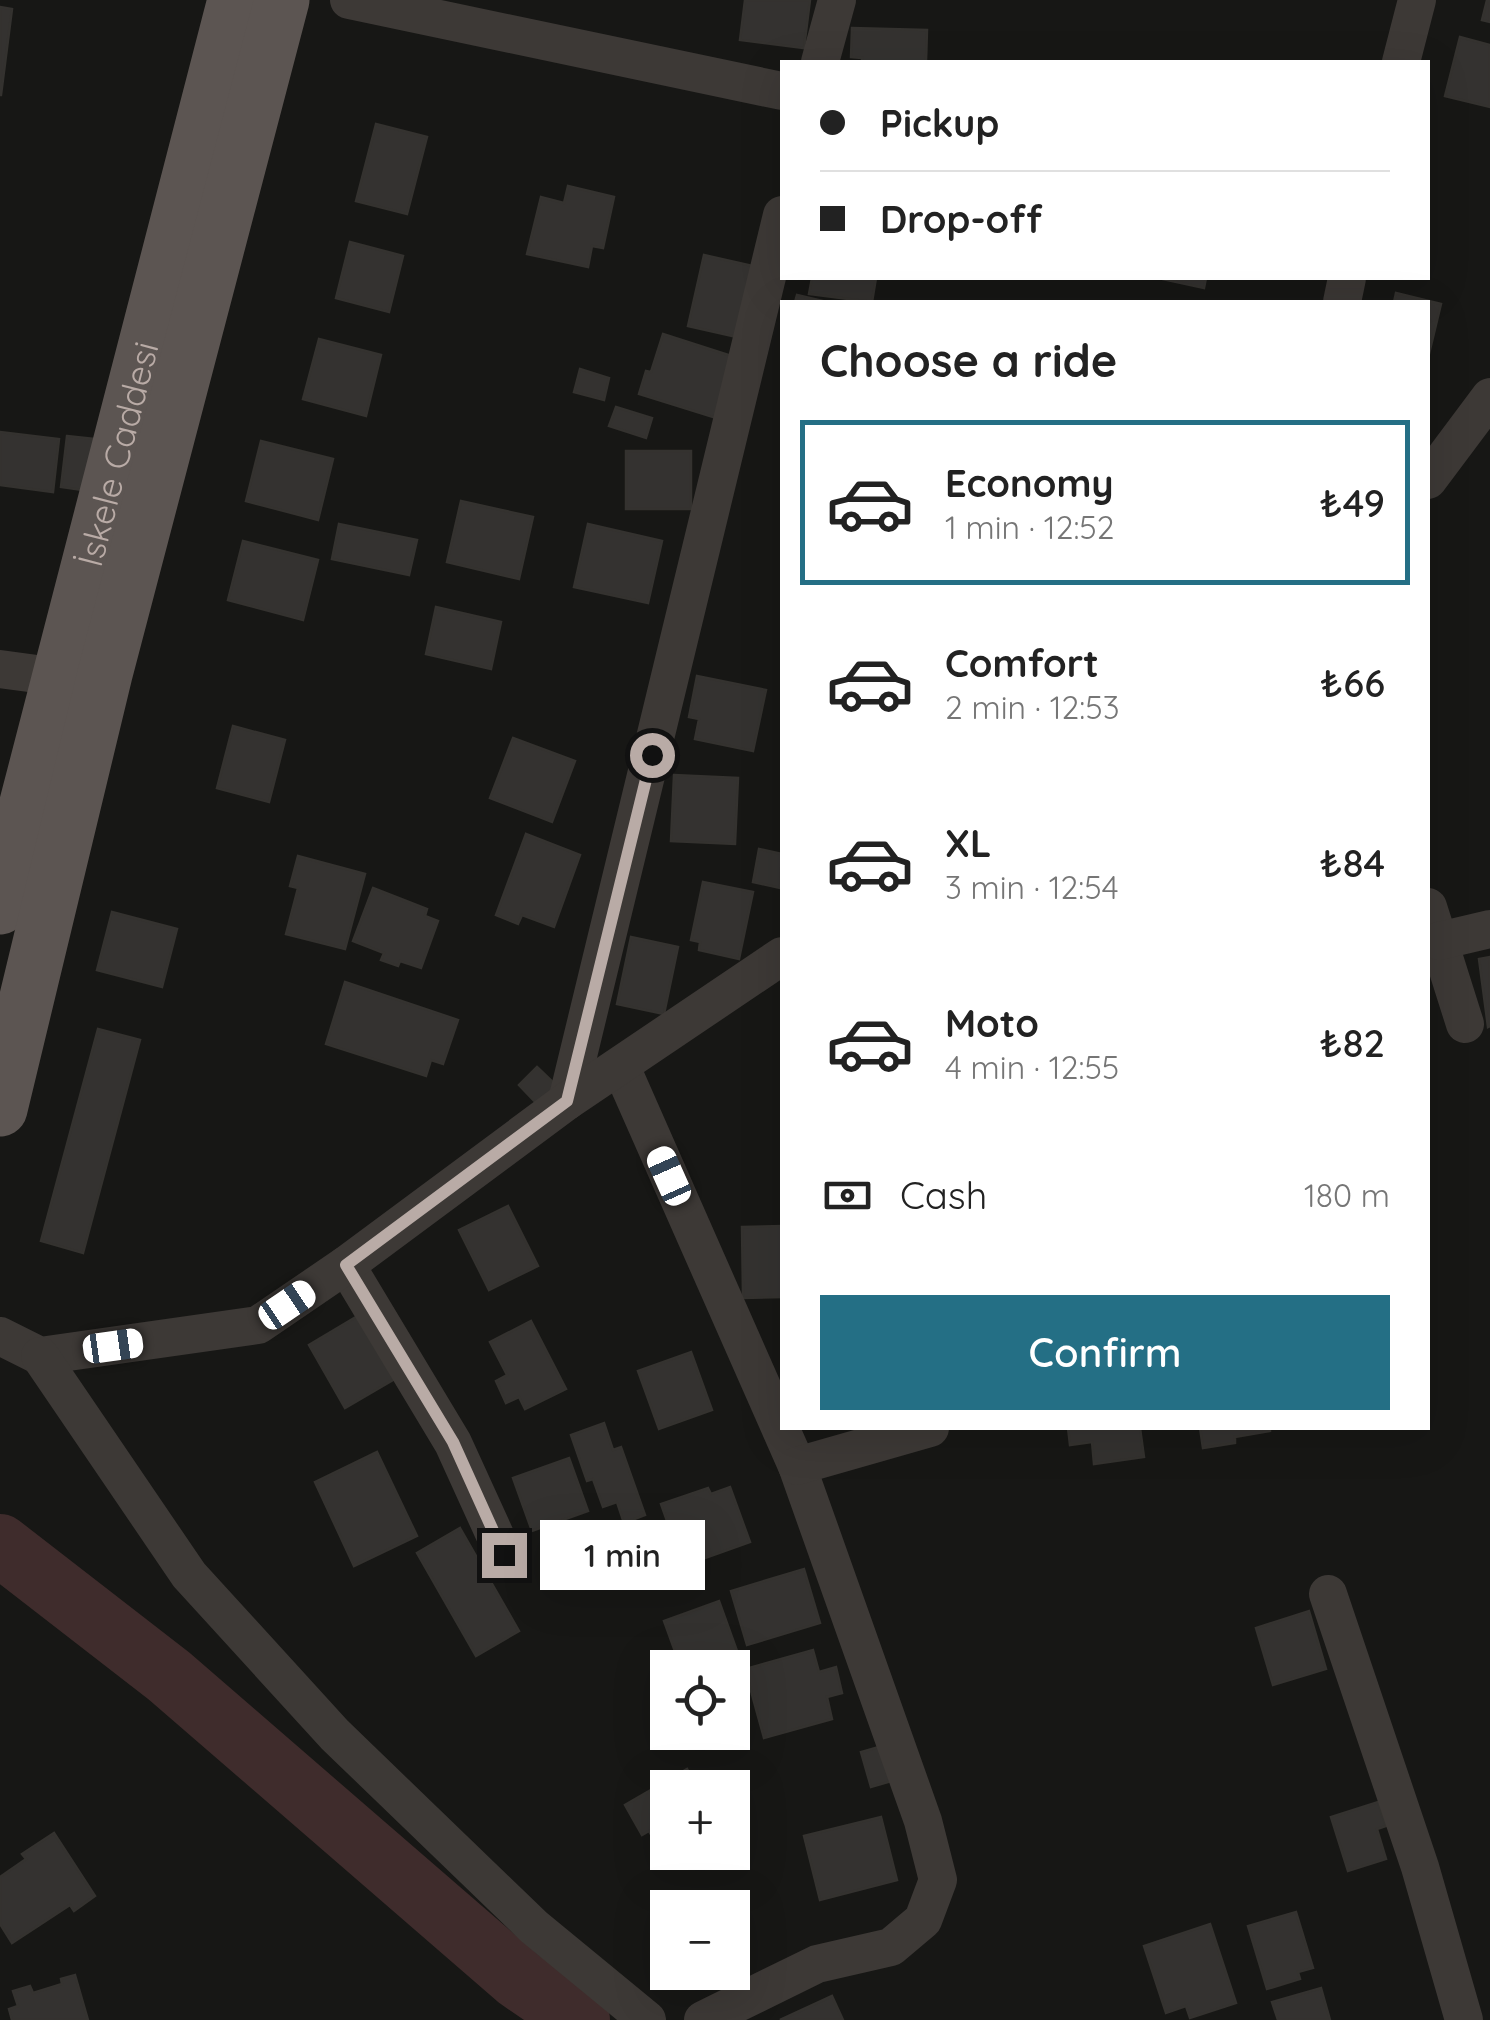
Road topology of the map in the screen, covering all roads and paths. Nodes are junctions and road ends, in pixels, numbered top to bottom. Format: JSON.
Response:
{"nodes":[{"id":1,"x":234,"y":0,"type":"edge"},
{"id":2,"x":282,"y":0,"type":"edge"},
{"id":3,"x":349,"y":0,"type":"edge"},
{"id":4,"x":837,"y":0,"type":"edge"},
{"id":5,"x":1417,"y":0,"type":"edge"},
{"id":6,"x":821,"y":60,"type":"edge"},
{"id":7,"x":1402,"y":60,"type":"edge"},
{"id":8,"x":780,"y":92,"type":"edge"},
{"id":9,"x":780,"y":224,"type":"edge"},
{"id":10,"x":1490,"y":396,"type":"edge"},
{"id":11,"x":1430,"y":477,"type":"edge"},
{"id":12,"x":0,"y":669,"type":"edge"},
{"id":13,"x":60,"y":677,"type":"junction"},
{"id":14,"x":0,"y":907,"type":"edge"},
{"id":15,"x":1490,"y":929,"type":"edge"},
{"id":16,"x":1436,"y":952,"type":"edge"},
{"id":17,"x":780,"y":957,"type":"edge"},
{"id":18,"x":1465,"y":1024,"type":"dead end"},
{"id":19,"x":621,"y":1067,"type":"junction"},
{"id":20,"x":567,"y":1101,"type":"junction"},
{"id":21,"x":0,"y":1108,"type":"edge"},
{"id":22,"x":346,"y":1265,"type":"junction"},
{"id":23,"x":0,"y":1336,"type":"edge"},
{"id":24,"x":40,"y":1356,"type":"junction"},
{"id":25,"x":780,"y":1427,"type":"edge"},
{"id":26,"x":781,"y":1430,"type":"edge"},
{"id":27,"x":923,"y":1430,"type":"edge"},
{"id":28,"x":797,"y":1466,"type":"junction"},
{"id":29,"x":504,"y":1555,"type":"dead end"},
{"id":30,"x":1328,"y":1594,"type":"dead end"},
{"id":31,"x":647,"y":2020,"type":"edge"},
{"id":32,"x":703,"y":2020,"type":"edge"},
{"id":33,"x":1464,"y":2020,"type":"edge"}],
"edges":[{"from":1,"to":13,"type":"main road","name":"İskele Caddesi"},
{"from":2,"to":21,"type":"main road"},
{"from":3,"to":8,"type":"street"},
{"from":4,"to":6,"type":"street"},
{"from":5,"to":7,"type":"street"},
{"from":9,"to":20,"type":"street"},
{"from":10,"to":11,"type":"street"},
{"from":12,"to":13,"type":"street"},
{"from":13,"to":14,"type":"main road","name":"İskele Caddesi"},
{"from":15,"to":16,"type":"street"},
{"from":16,"to":18,"type":"street"},
{"from":17,"to":19,"type":"street"},
{"from":19,"to":20,"type":"street"},
{"from":19,"to":25,"type":"street"},
{"from":20,"to":22,"type":"street"},
{"from":22,"to":24,"type":"street"},
{"from":22,"to":29,"type":"street"},
{"from":23,"to":24,"type":"street"},
{"from":24,"to":31,"type":"street"},
{"from":26,"to":28,"type":"street"},
{"from":27,"to":28,"type":"street"},
{"from":28,"to":32,"type":"street"},
{"from":30,"to":33,"type":"street"}]}
